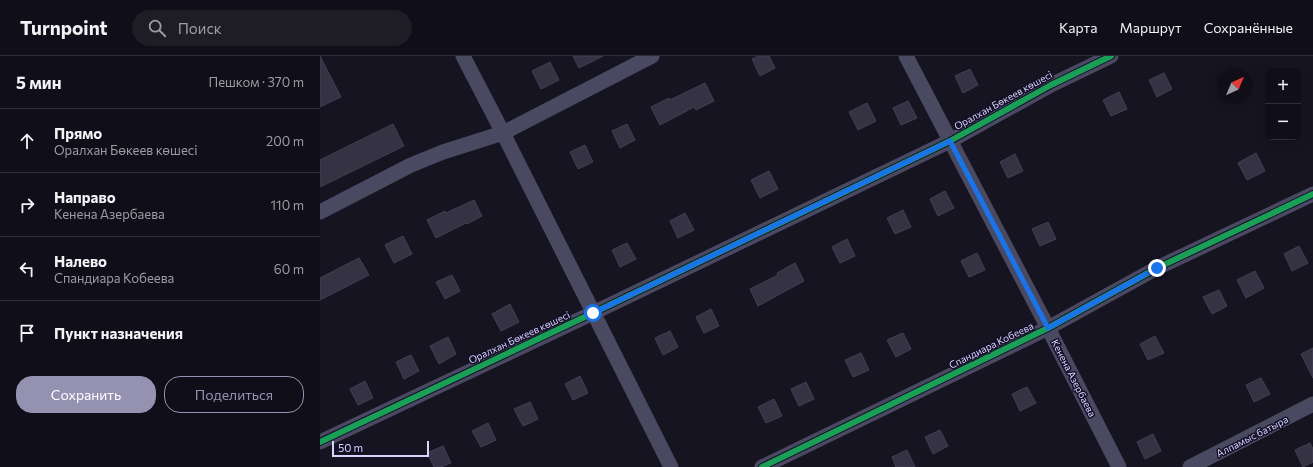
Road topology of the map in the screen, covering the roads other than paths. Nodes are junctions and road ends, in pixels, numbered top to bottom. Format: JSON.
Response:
{"nodes":[{"id":1,"x":463,"y":56,"type":"edge"},
{"id":2,"x":652,"y":56,"type":"edge"},
{"id":3,"x":906,"y":56,"type":"edge"},
{"id":4,"x":1111,"y":56,"type":"edge"},
{"id":5,"x":503,"y":133,"type":"junction"},
{"id":6,"x":950,"y":141,"type":"junction"},
{"id":7,"x":1313,"y":194,"type":"edge"},
{"id":8,"x":320,"y":212,"type":"edge"},
{"id":9,"x":593,"y":313,"type":"junction"},
{"id":10,"x":1048,"y":328,"type":"junction"},
{"id":11,"x":1313,"y":404,"type":"edge"},
{"id":12,"x":320,"y":442,"type":"edge"},
{"id":13,"x":671,"y":467,"type":"edge"},
{"id":14,"x":762,"y":467,"type":"edge"},
{"id":15,"x":1119,"y":467,"type":"edge"},
{"id":16,"x":1190,"y":467,"type":"edge"}],
"edges":[{"from":1,"to":5,"type":"street"},
{"from":2,"to":5,"type":"street"},
{"from":3,"to":6,"type":"street","name":"Кенена Азербаева"},
{"from":4,"to":6,"type":"street","name":"Оралхан Бөкеев көшесі"},
{"from":5,"to":8,"type":"street"},
{"from":5,"to":9,"type":"street"},
{"from":6,"to":9,"type":"street","name":"Оралхан Бөкеев көшесі"},
{"from":6,"to":10,"type":"street","name":"Кенена Азербаева"},
{"from":7,"to":10,"type":"street","name":"Спандиара Кобеева"},
{"from":9,"to":12,"type":"street","name":"Оралхан Бөкеев көшесі"},
{"from":9,"to":13,"type":"street"},
{"from":10,"to":14,"type":"street","name":"Спандиара Кобеева"},
{"from":10,"to":15,"type":"street","name":"Кенена Азербаева"},
{"from":11,"to":16,"type":"street","name":"Алпамыс батыра"}]}
